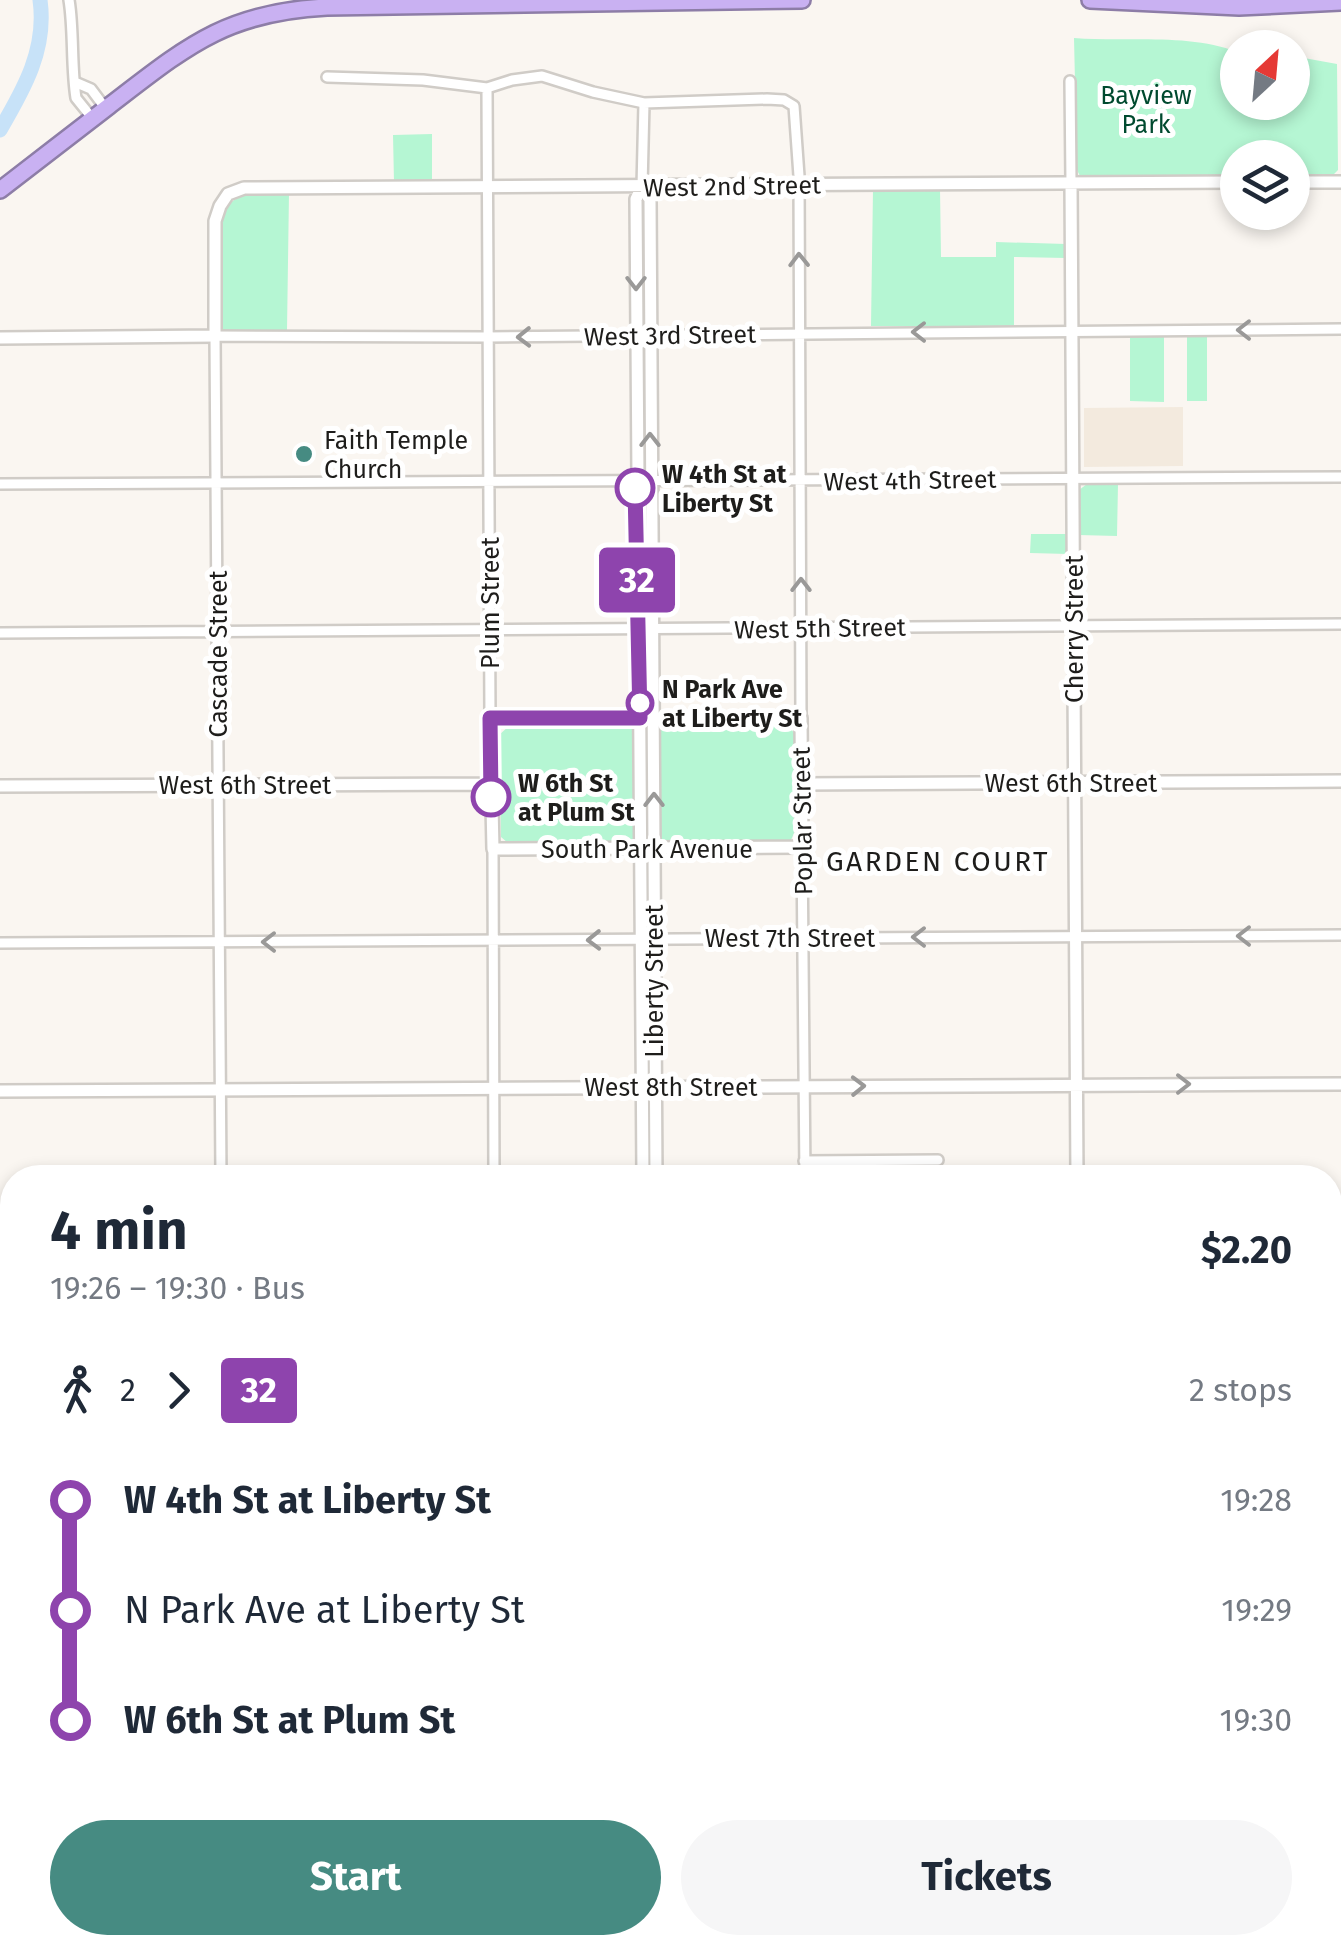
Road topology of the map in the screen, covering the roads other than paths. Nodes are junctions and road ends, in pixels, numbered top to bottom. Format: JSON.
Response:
{"nodes":[{"id":1,"x":70,"y":0,"type":"edge"},
{"id":2,"x":802,"y":0,"type":"edge"},
{"id":3,"x":1090,"y":0,"type":"edge"},
{"id":4,"x":644,"y":1,"type":"edge"},
{"id":5,"x":1341,"y":2,"type":"edge"},
{"id":6,"x":381,"y":3,"type":"edge"},
{"id":7,"x":327,"y":77,"type":"dead end"},
{"id":8,"x":77,"y":82,"type":"junction"},
{"id":9,"x":1070,"y":82,"type":"dead end"},
{"id":10,"x":488,"y":88,"type":"junction"},
{"id":11,"x":644,"y":102,"type":"junction"},
{"id":12,"x":99,"y":114,"type":"junction"},
{"id":13,"x":1220,"y":182,"type":"edge"},
{"id":14,"x":1310,"y":182,"type":"edge"},
{"id":15,"x":1341,"y":182,"type":"edge"},
{"id":16,"x":1071,"y":183,"type":"junction"},
{"id":17,"x":799,"y":185,"type":"junction"},
{"id":18,"x":488,"y":187,"type":"junction"},
{"id":19,"x":642,"y":187,"type":"junction"},
{"id":20,"x":0,"y":190,"type":"edge"},
{"id":21,"x":228,"y":194,"type":"joint"},
{"id":22,"x":1341,"y":330,"type":"edge"},
{"id":23,"x":1072,"y":331,"type":"junction"},
{"id":24,"x":800,"y":332,"type":"junction"},
{"id":25,"x":215,"y":336,"type":"junction"},
{"id":26,"x":643,"y":336,"type":"junction"},
{"id":27,"x":488,"y":337,"type":"junction"},
{"id":28,"x":0,"y":338,"type":"edge"},
{"id":29,"x":1341,"y":477,"type":"edge"},
{"id":30,"x":1072,"y":478,"type":"junction"},
{"id":31,"x":801,"y":480,"type":"junction"},
{"id":32,"x":490,"y":481,"type":"junction"},
{"id":33,"x":635,"y":482,"type":"junction"},
{"id":34,"x":650,"y":482,"type":"junction"},
{"id":35,"x":217,"y":483,"type":"junction"},
{"id":36,"x":0,"y":484,"type":"edge"},
{"id":37,"x":1341,"y":624,"type":"edge"},
{"id":38,"x":1074,"y":626,"type":"junction"},
{"id":39,"x":490,"y":628,"type":"junction"},
{"id":40,"x":801,"y":628,"type":"junction"},
{"id":41,"x":644,"y":630,"type":"junction"},
{"id":42,"x":218,"y":632,"type":"junction"},
{"id":43,"x":0,"y":633,"type":"edge"},
{"id":44,"x":490,"y":718,"type":"junction"},
{"id":45,"x":646,"y":718,"type":"junction"},
{"id":46,"x":801,"y":718,"type":"junction"},
{"id":47,"x":1341,"y":781,"type":"edge"},
{"id":48,"x":1074,"y":782,"type":"junction"},
{"id":49,"x":491,"y":784,"type":"junction"},
{"id":50,"x":801,"y":784,"type":"junction"},
{"id":51,"x":219,"y":785,"type":"junction"},
{"id":52,"x":0,"y":786,"type":"edge"},
{"id":53,"x":802,"y":847,"type":"junction"},
{"id":54,"x":492,"y":849,"type":"junction"},
{"id":55,"x":648,"y":849,"type":"junction"},
{"id":56,"x":1341,"y":935,"type":"edge"},
{"id":57,"x":1076,"y":937,"type":"junction"},
{"id":58,"x":803,"y":938,"type":"junction"},
{"id":59,"x":648,"y":939,"type":"junction"},
{"id":60,"x":493,"y":941,"type":"junction"},
{"id":61,"x":220,"y":942,"type":"junction"},
{"id":62,"x":0,"y":943,"type":"edge"},
{"id":63,"x":1077,"y":1084,"type":"junction"},
{"id":64,"x":1341,"y":1084,"type":"edge"},
{"id":65,"x":804,"y":1086,"type":"junction"},
{"id":66,"x":649,"y":1087,"type":"junction"},
{"id":67,"x":493,"y":1088,"type":"junction"},
{"id":68,"x":221,"y":1090,"type":"junction"},
{"id":69,"x":0,"y":1091,"type":"edge"},
{"id":70,"x":938,"y":1160,"type":"dead end"},
{"id":71,"x":804,"y":1161,"type":"junction"},
{"id":72,"x":221,"y":1165,"type":"edge"},
{"id":73,"x":494,"y":1165,"type":"edge"},
{"id":74,"x":643,"y":1165,"type":"edge"},
{"id":75,"x":655,"y":1165,"type":"edge"},
{"id":76,"x":804,"y":1165,"type":"edge"},
{"id":77,"x":1077,"y":1165,"type":"edge"}],
"edges":[{"from":1,"to":8,"type":"street"},
{"from":2,"to":4,"type":"highway"},
{"from":3,"to":5,"type":"highway"},
{"from":4,"to":6,"type":"highway"},
{"from":6,"to":12,"type":"highway"},
{"from":7,"to":10,"type":"street"},
{"from":8,"to":12,"type":"street"},
{"from":8,"to":12,"type":"street"},
{"from":9,"to":16,"type":"street","name":"Cherry Street"},
{"from":10,"to":11,"type":"street"},
{"from":10,"to":18,"type":"street","name":"Plum Street"},
{"from":11,"to":17,"type":"street","name":"Poplar Street"},
{"from":11,"to":19,"type":"street","name":"Liberty Street"},
{"from":12,"to":20,"type":"highway"},
{"from":13,"to":16,"type":"street","name":"West 2nd Street"},
{"from":14,"to":15,"type":"street"},
{"from":16,"to":17,"type":"street","name":"West 2nd Street"},
{"from":16,"to":23,"type":"street","name":"Cherry Street"},
{"from":17,"to":19,"type":"street","name":"West 2nd Street"},
{"from":24,"to":17,"type":"street","name":"Poplar Street","one_way":true},
{"from":18,"to":19,"type":"street","name":"West 2nd Street"},
{"from":18,"to":21,"type":"street","name":"West 2nd Street"},
{"from":18,"to":27,"type":"street","name":"Plum Street"},
{"from":19,"to":26,"type":"street","name":"Liberty Street"},
{"from":21,"to":25,"type":"street","name":"Cascade Street"},
{"from":22,"to":23,"type":"street","name":"West 3rd Street","one_way":true},
{"from":23,"to":24,"type":"street","name":"West 3rd Street","one_way":true},
{"from":23,"to":30,"type":"street","name":"Cherry Street"},
{"from":24,"to":26,"type":"street","name":"West 3rd Street"},
{"from":24,"to":31,"type":"street","name":"Poplar Street"},
{"from":25,"to":27,"type":"street","name":"West 3rd Street"},
{"from":25,"to":28,"type":"street","name":"West 3rd Street"},
{"from":25,"to":35,"type":"street","name":"Cascade Street"},
{"from":26,"to":27,"type":"street","name":"West 3rd Street","one_way":true},
{"from":26,"to":33,"type":"street","name":"Liberty Street"},
{"from":34,"to":26,"type":"street","name":"Liberty Street","one_way":true},
{"from":27,"to":32,"type":"street","name":"Plum Street"},
{"from":29,"to":30,"type":"street","name":"West 4th Street"},
{"from":30,"to":31,"type":"street","name":"West 4th Street"},
{"from":30,"to":38,"type":"street","name":"Cherry Street"},
{"from":31,"to":34,"type":"street","name":"West 4th Street"},
{"from":40,"to":31,"type":"street","name":"Poplar Street","one_way":true},
{"from":32,"to":33,"type":"street","name":"West 4th Street"},
{"from":32,"to":35,"type":"street","name":"West 4th Street"},
{"from":32,"to":39,"type":"street","name":"Plum Street"},
{"from":33,"to":34,"type":"street","name":"West 4th Street"},
{"from":33,"to":41,"type":"street","name":"Liberty Street"},
{"from":34,"to":41,"type":"street","name":"Liberty Street"},
{"from":35,"to":36,"type":"street","name":"West 4th Street"},
{"from":35,"to":42,"type":"street","name":"Cascade Street"},
{"from":37,"to":38,"type":"street","name":"West 5th Street"},
{"from":38,"to":40,"type":"street","name":"West 5th Street"},
{"from":38,"to":48,"type":"street","name":"Cherry Street"},
{"from":39,"to":41,"type":"street","name":"West 5th Street"},
{"from":39,"to":42,"type":"street","name":"West 5th Street"},
{"from":39,"to":44,"type":"street","name":"Plum Street"},
{"from":40,"to":41,"type":"street","name":"West 5th Street"},
{"from":40,"to":46,"type":"street","name":"Poplar Street"},
{"from":41,"to":45,"type":"street","name":"Liberty Street"},
{"from":42,"to":43,"type":"street","name":"West 5th Street"},
{"from":42,"to":51,"type":"street","name":"Cascade Street"},
{"from":44,"to":45,"type":"street"},
{"from":44,"to":49,"type":"street","name":"Plum Street"},
{"from":45,"to":46,"type":"street"},
{"from":45,"to":55,"type":"street","name":"Liberty Street"},
{"from":46,"to":50,"type":"street","name":"Poplar Street"},
{"from":47,"to":48,"type":"street","name":"West 6th Street"},
{"from":48,"to":50,"type":"street","name":"West 6th Street"},
{"from":48,"to":57,"type":"street","name":"Cherry Street"},
{"from":49,"to":51,"type":"street","name":"West 6th Street"},
{"from":49,"to":54,"type":"street","name":"Plum Street"},
{"from":50,"to":53,"type":"street","name":"Poplar Street"},
{"from":51,"to":52,"type":"street","name":"West 6th Street"},
{"from":51,"to":61,"type":"street","name":"Cascade Street"},
{"from":53,"to":55,"type":"street","name":"South Park Avenue"},
{"from":53,"to":58,"type":"street","name":"Poplar Street"},
{"from":54,"to":55,"type":"street","name":"South Park Avenue"},
{"from":54,"to":60,"type":"street","name":"Plum Street"},
{"from":55,"to":59,"type":"street","name":"Liberty Street"},
{"from":56,"to":57,"type":"street","name":"West 7th Street","one_way":true},
{"from":57,"to":58,"type":"street","name":"West 7th Street","one_way":true},
{"from":57,"to":63,"type":"street","name":"Cherry Street"},
{"from":58,"to":59,"type":"street","name":"West 7th Street"},
{"from":58,"to":65,"type":"street","name":"Poplar Street"},
{"from":59,"to":60,"type":"street","name":"West 7th Street","one_way":true},
{"from":59,"to":66,"type":"street","name":"Liberty Street"},
{"from":60,"to":61,"type":"street","name":"West 7th Street","one_way":true},
{"from":60,"to":67,"type":"street","name":"Plum Street"},
{"from":61,"to":62,"type":"street","name":"West 7th Street"},
{"from":61,"to":68,"type":"street","name":"Cascade Street"},
{"from":63,"to":64,"type":"street","name":"West 8th Street","one_way":true},
{"from":65,"to":63,"type":"street","name":"West 8th Street","one_way":true},
{"from":63,"to":77,"type":"street","name":"Cherry Street"},
{"from":65,"to":66,"type":"street","name":"West 8th Street"},
{"from":65,"to":71,"type":"street","name":"Poplar Street"},
{"from":66,"to":67,"type":"street","name":"West 8th Street"},
{"from":66,"to":74,"type":"street","name":"Liberty Street"},
{"from":66,"to":75,"type":"street","name":"Liberty Street"},
{"from":67,"to":68,"type":"street","name":"West 8th Street"},
{"from":67,"to":73,"type":"street","name":"Plum Street"},
{"from":68,"to":69,"type":"street","name":"West 8th Street"},
{"from":68,"to":72,"type":"street","name":"Cascade Street"},
{"from":70,"to":71,"type":"street"},
{"from":71,"to":76,"type":"street","name":"Poplar Street"}]}
